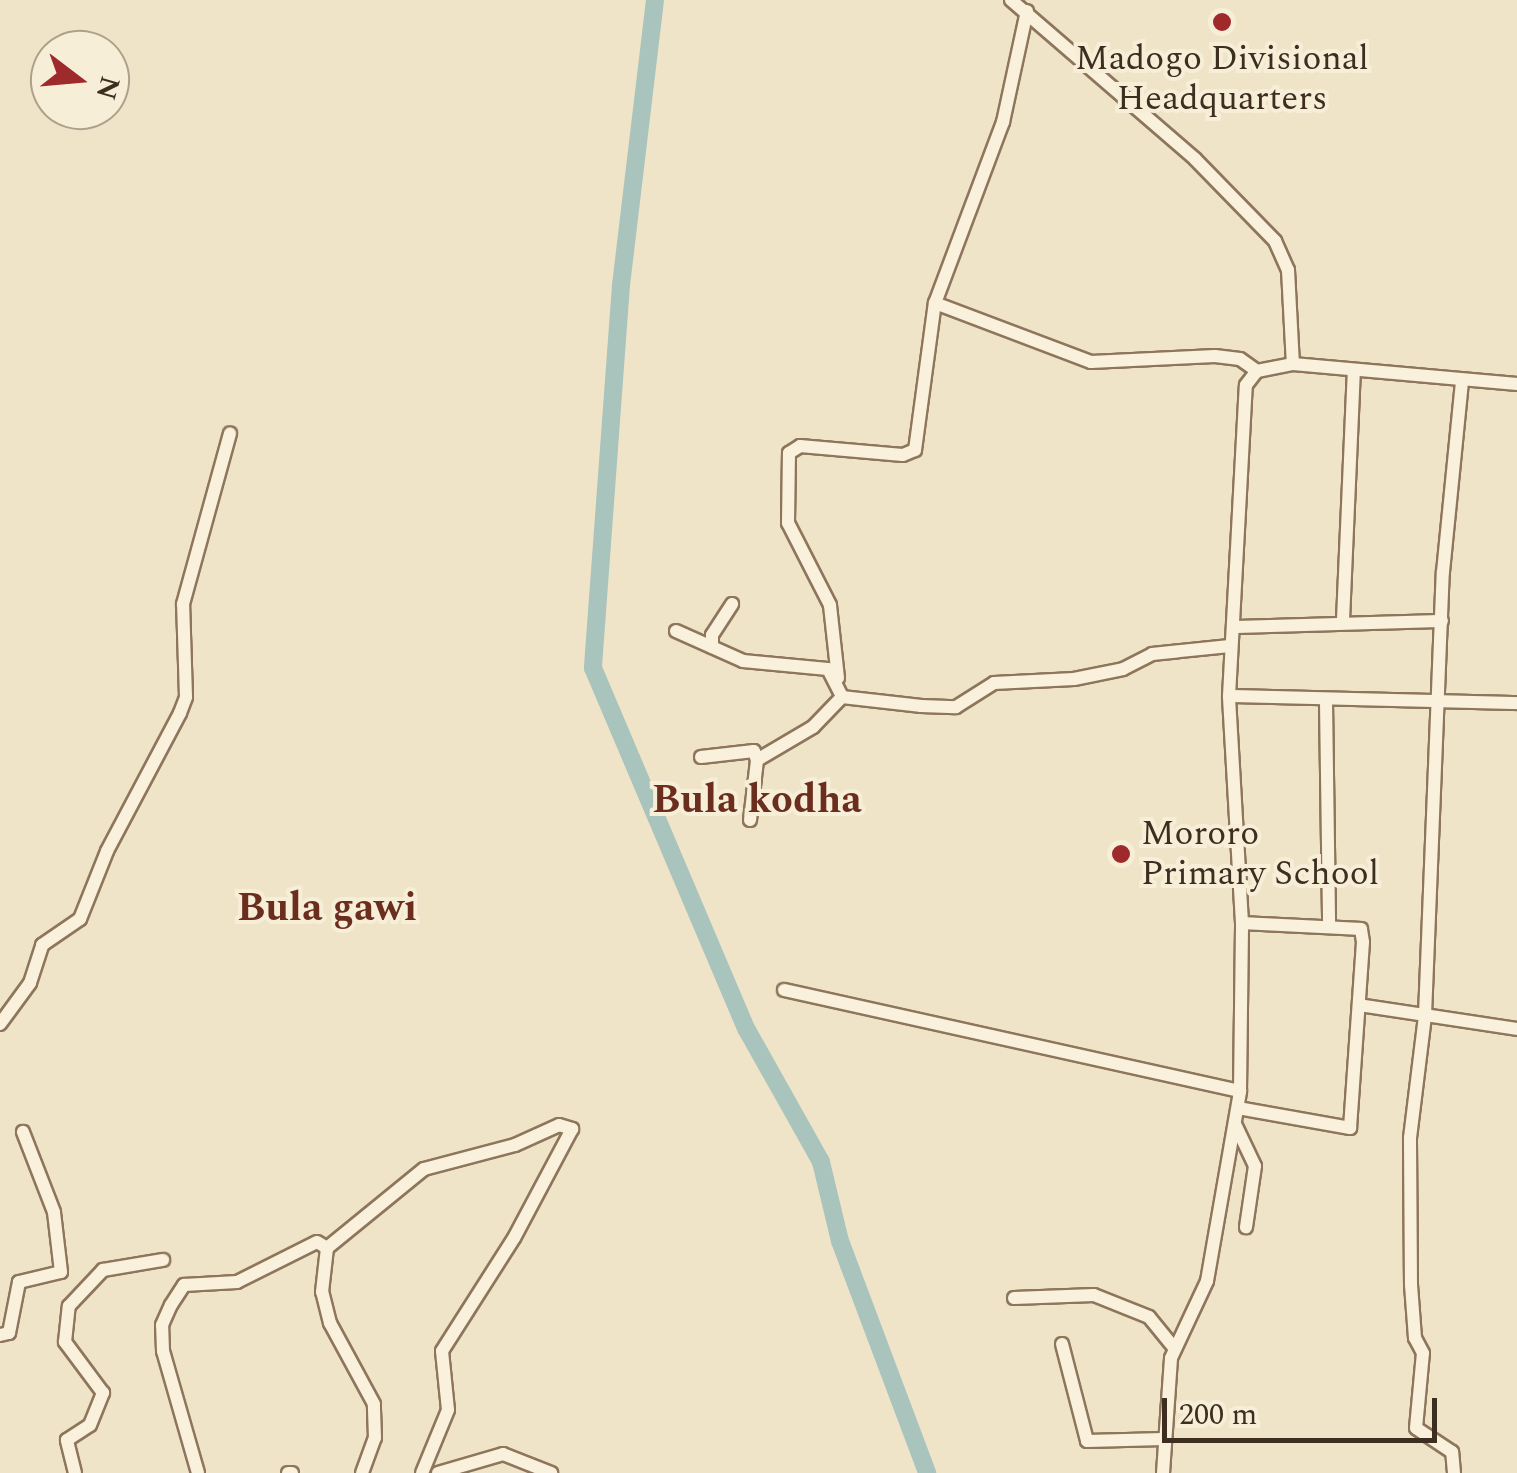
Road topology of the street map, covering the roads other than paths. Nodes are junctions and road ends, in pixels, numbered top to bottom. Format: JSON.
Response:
{"nodes":[{"id":1,"x":1012,"y":0,"type":"edge"},
{"id":2,"x":1028,"y":11,"type":"junction"},
{"id":3,"x":936,"y":303,"type":"junction"},
{"id":4,"x":1293,"y":364,"type":"junction"},
{"id":5,"x":1354,"y":370,"type":"junction"},
{"id":6,"x":1256,"y":371,"type":"junction"},
{"id":7,"x":1462,"y":380,"type":"junction"},
{"id":8,"x":1517,"y":384,"type":"edge"},
{"id":9,"x":230,"y":433,"type":"dead end"},
{"id":10,"x":732,"y":604,"type":"dead end"},
{"id":11,"x":1343,"y":620,"type":"junction"},
{"id":12,"x":1442,"y":621,"type":"junction"},
{"id":13,"x":1234,"y":627,"type":"junction"},
{"id":14,"x":676,"y":630,"type":"dead end"},
{"id":15,"x":1230,"y":646,"type":"junction"},
{"id":16,"x":712,"y":648,"type":"junction"},
{"id":17,"x":838,"y":678,"type":"junction"},
{"id":18,"x":1229,"y":696,"type":"junction"},
{"id":19,"x":842,"y":697,"type":"junction"},
{"id":20,"x":1326,"y":702,"type":"junction"},
{"id":21,"x":1437,"y":704,"type":"junction"},
{"id":22,"x":1517,"y":704,"type":"edge"},
{"id":23,"x":701,"y":757,"type":"dead end"},
{"id":24,"x":757,"y":760,"type":"junction"},
{"id":25,"x":750,"y":820,"type":"dead end"},
{"id":26,"x":1242,"y":923,"type":"junction"},
{"id":27,"x":1329,"y":926,"type":"junction"},
{"id":28,"x":784,"y":990,"type":"dead end"},
{"id":29,"x":1358,"y":1005,"type":"junction"},
{"id":30,"x":1425,"y":1015,"type":"junction"},
{"id":31,"x":0,"y":1024,"type":"edge"},
{"id":32,"x":1517,"y":1029,"type":"edge"},
{"id":33,"x":1240,"y":1091,"type":"junction"},
{"id":34,"x":1238,"y":1108,"type":"junction"},
{"id":35,"x":1236,"y":1126,"type":"junction"},
{"id":36,"x":23,"y":1132,"type":"dead end"},
{"id":37,"x":1246,"y":1227,"type":"dead end"},
{"id":38,"x":327,"y":1248,"type":"junction"},
{"id":39,"x":163,"y":1260,"type":"dead end"},
{"id":40,"x":1014,"y":1298,"type":"dead end"},
{"id":41,"x":0,"y":1335,"type":"edge"},
{"id":42,"x":1062,"y":1344,"type":"dead end"},
{"id":43,"x":1175,"y":1349,"type":"junction"},
{"id":44,"x":1164,"y":1439,"type":"junction"},
{"id":45,"x":74,"y":1473,"type":"edge"},
{"id":46,"x":198,"y":1473,"type":"edge"},
{"id":47,"x":362,"y":1473,"type":"edge"},
{"id":48,"x":422,"y":1473,"type":"edge"},
{"id":49,"x":438,"y":1473,"type":"edge"},
{"id":50,"x":550,"y":1473,"type":"edge"},
{"id":51,"x":1164,"y":1473,"type":"edge"},
{"id":52,"x":1454,"y":1473,"type":"edge"}],
"edges":[{"from":1,"to":2,"type":"street"},
{"from":2,"to":3,"type":"street"},
{"from":2,"to":4,"type":"street"},
{"from":3,"to":6,"type":"street"},
{"from":3,"to":17,"type":"street"},
{"from":4,"to":5,"type":"street"},
{"from":4,"to":6,"type":"street"},
{"from":5,"to":7,"type":"street"},
{"from":5,"to":11,"type":"street"},
{"from":6,"to":13,"type":"street"},
{"from":7,"to":8,"type":"street"},
{"from":7,"to":12,"type":"street"},
{"from":9,"to":31,"type":"street"},
{"from":10,"to":16,"type":"street"},
{"from":11,"to":12,"type":"street"},
{"from":11,"to":13,"type":"street"},
{"from":12,"to":21,"type":"street"},
{"from":13,"to":15,"type":"street"},
{"from":14,"to":16,"type":"street"},
{"from":15,"to":18,"type":"street"},
{"from":15,"to":19,"type":"street"},
{"from":16,"to":17,"type":"street"},
{"from":17,"to":19,"type":"street"},
{"from":18,"to":20,"type":"street"},
{"from":18,"to":26,"type":"street"},
{"from":19,"to":24,"type":"street"},
{"from":20,"to":21,"type":"street"},
{"from":20,"to":27,"type":"street"},
{"from":21,"to":22,"type":"street"},
{"from":21,"to":30,"type":"street"},
{"from":23,"to":24,"type":"street"},
{"from":24,"to":25,"type":"street"},
{"from":26,"to":27,"type":"street"},
{"from":26,"to":33,"type":"street"},
{"from":27,"to":29,"type":"street"},
{"from":28,"to":33,"type":"street"},
{"from":29,"to":30,"type":"street"},
{"from":29,"to":34,"type":"street"},
{"from":30,"to":32,"type":"street"},
{"from":30,"to":52,"type":"street"},
{"from":33,"to":34,"type":"street"},
{"from":34,"to":35,"type":"street"},
{"from":35,"to":37,"type":"street"},
{"from":35,"to":43,"type":"street"},
{"from":36,"to":41,"type":"street"},
{"from":38,"to":46,"type":"street"},
{"from":38,"to":47,"type":"street"},
{"from":38,"to":48,"type":"street"},
{"from":39,"to":45,"type":"street"},
{"from":40,"to":43,"type":"street"},
{"from":42,"to":44,"type":"street"},
{"from":43,"to":44,"type":"street"},
{"from":44,"to":51,"type":"street"},
{"from":49,"to":50,"type":"street"}]}
